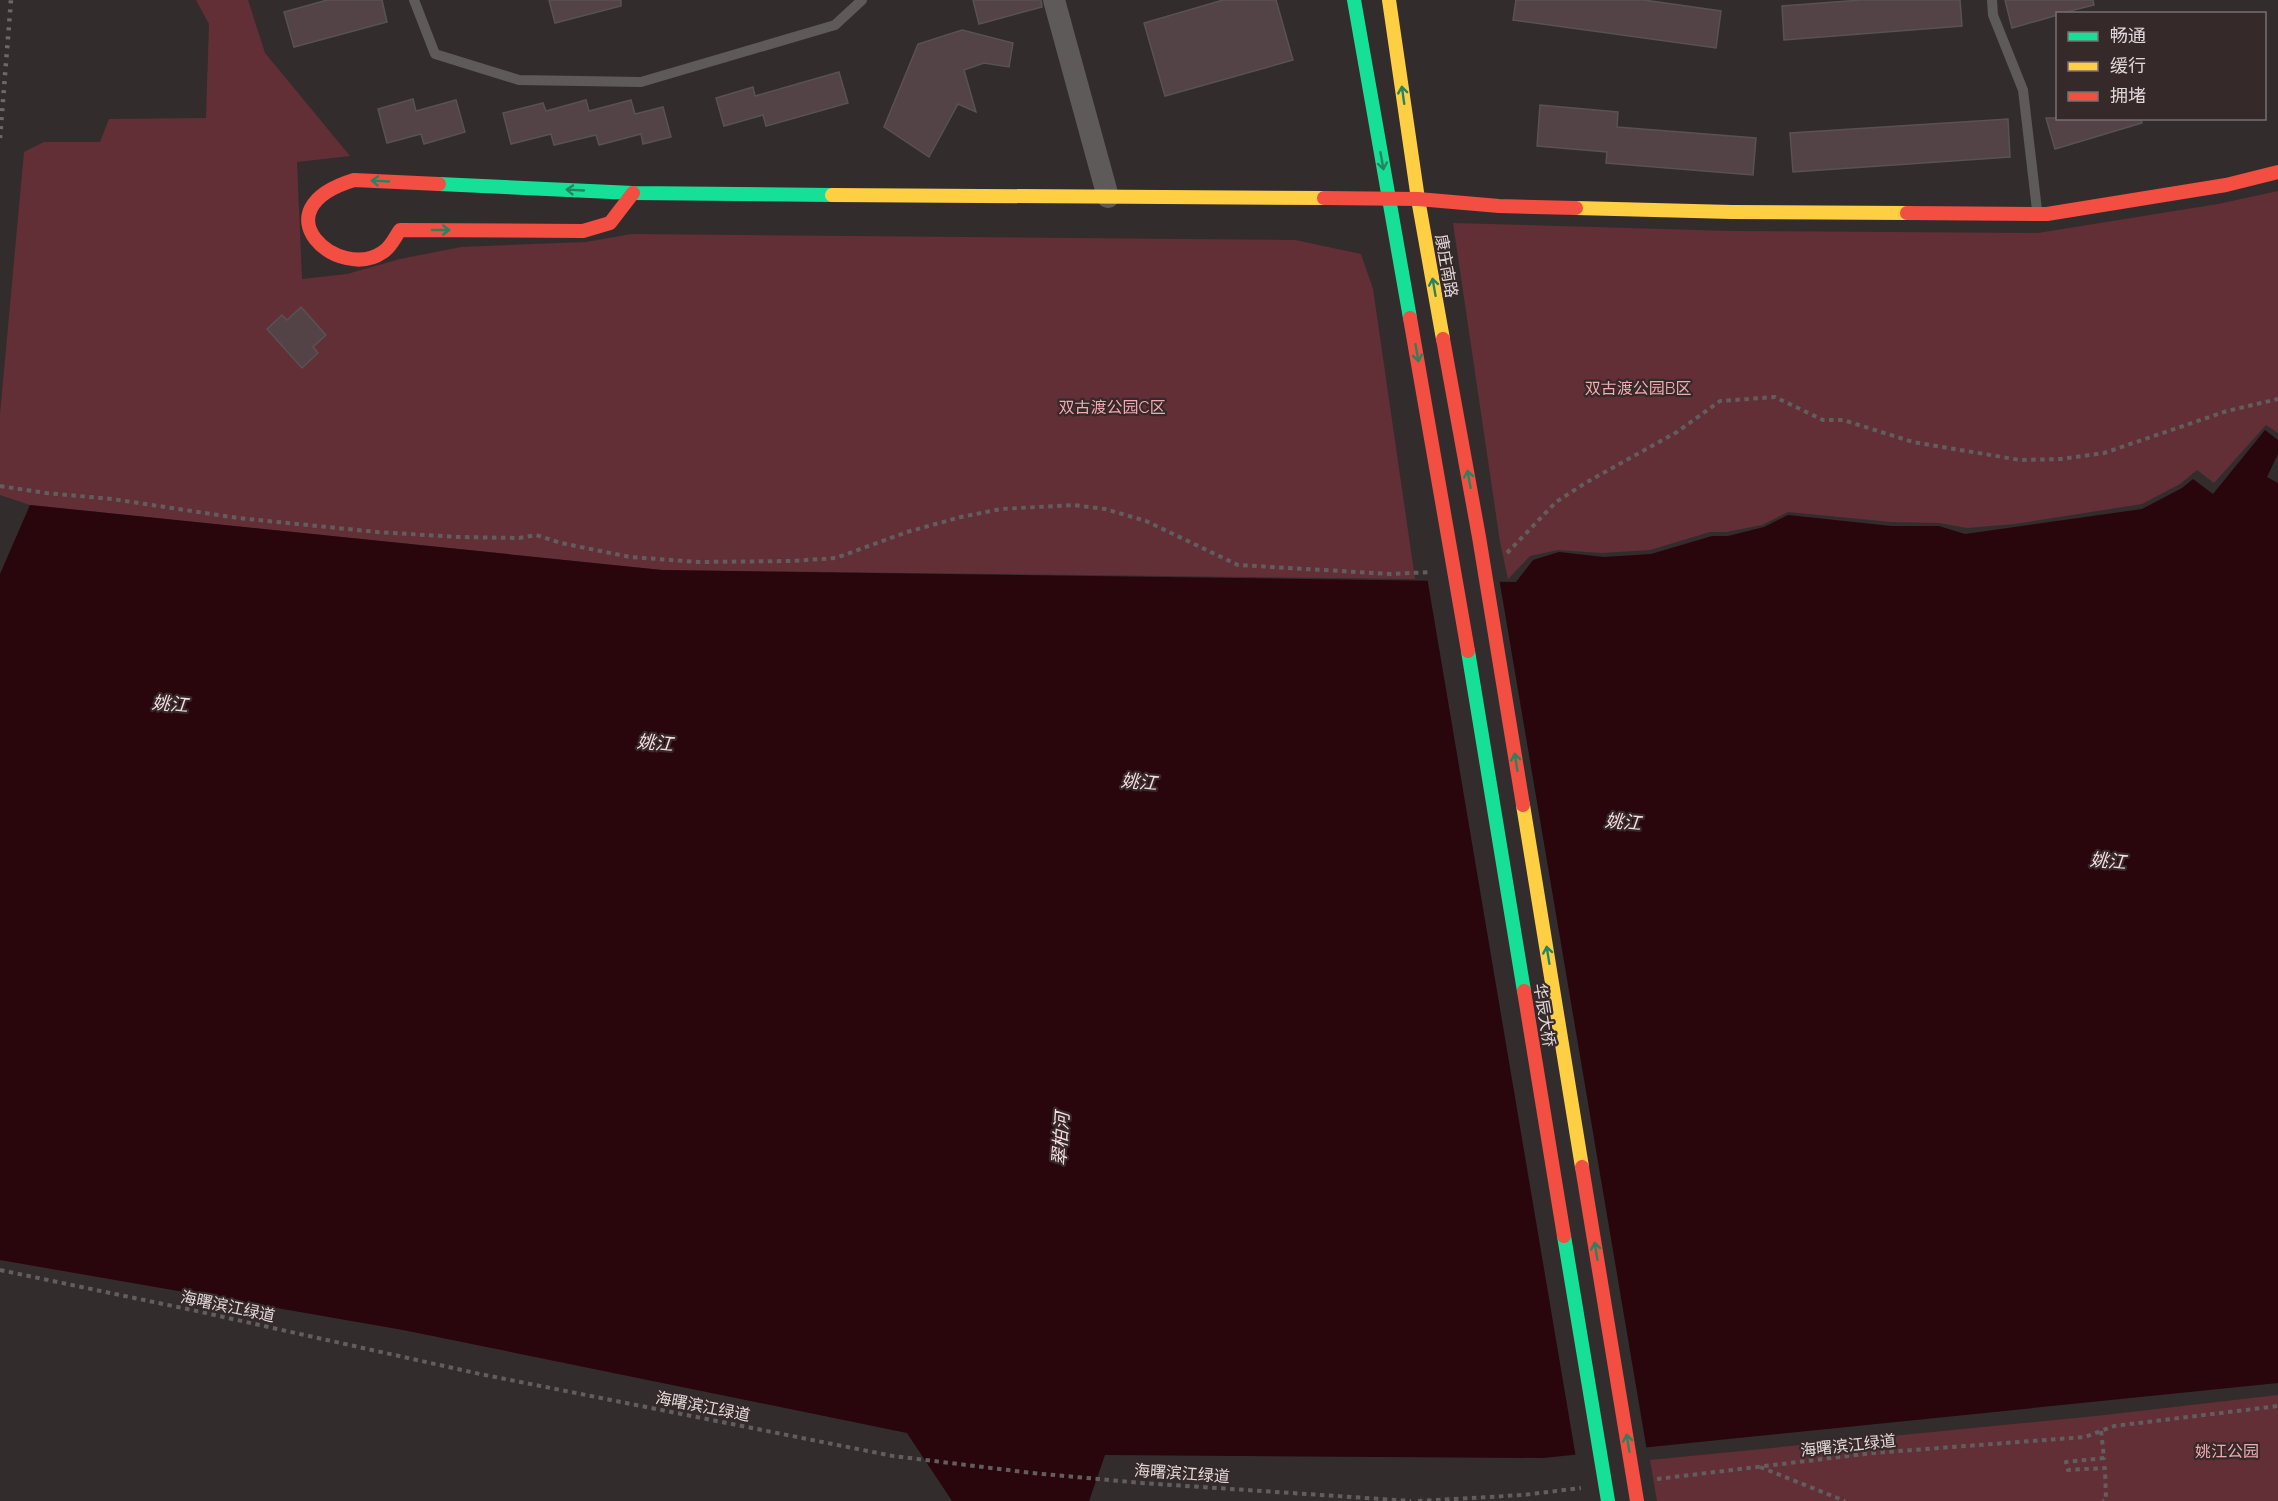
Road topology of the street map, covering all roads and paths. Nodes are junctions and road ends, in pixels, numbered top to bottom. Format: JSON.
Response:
{"nodes":[{"id":1,"x":414,"y":0,"type":"edge"},
{"id":2,"x":862,"y":0,"type":"edge"},
{"id":3,"x":1054,"y":0,"type":"edge"},
{"id":4,"x":1354,"y":0,"type":"edge"},
{"id":5,"x":1389,"y":0,"type":"edge"},
{"id":6,"x":1992,"y":0,"type":"edge"},
{"id":7,"x":2278,"y":172,"type":"edge"},
{"id":8,"x":633,"y":193,"type":"junction"},
{"id":9,"x":1108,"y":197,"type":"junction"},
{"id":10,"x":1389,"y":199,"type":"junction"},
{"id":11,"x":1418,"y":199,"type":"junction"},
{"id":12,"x":2038,"y":214,"type":"junction"},
{"id":13,"x":2278,"y":399,"type":"edge"},
{"id":14,"x":0,"y":486,"type":"edge"},
{"id":15,"x":1479,"y":537,"type":"joint"},
{"id":16,"x":1505,"y":555,"type":"dead end"},
{"id":17,"x":1441,"y":570,"type":"dead end"},
{"id":18,"x":0,"y":1270,"type":"edge"},
{"id":19,"x":2278,"y":1406,"type":"edge"},
{"id":20,"x":2101,"y":1431,"type":"junction"},
{"id":21,"x":1759,"y":1467,"type":"junction"},
{"id":22,"x":1651,"y":1480,"type":"dead end"},
{"id":23,"x":1581,"y":1488,"type":"dead end"},
{"id":24,"x":1412,"y":1501,"type":"edge"},
{"id":25,"x":1418,"y":1501,"type":"edge"},
{"id":26,"x":1608,"y":1501,"type":"edge"},
{"id":27,"x":1637,"y":1501,"type":"edge"},
{"id":28,"x":1845,"y":1501,"type":"edge"},
{"id":29,"x":2103,"y":1501,"type":"edge"}],
"edges":[{"from":1,"to":2,"type":"lane"},
{"from":3,"to":9,"type":"street"},
{"from":4,"to":10,"type":"main road","one_way":true},
{"from":11,"to":5,"type":"main road","name":"康庄南路","one_way":true},
{"from":6,"to":12,"type":"lane"},
{"from":7,"to":12,"type":"main road"},
{"from":8,"to":8,"type":"main road","one_way":true},
{"from":8,"to":9,"type":"main road"},
{"from":9,"to":10,"type":"main road"},
{"from":10,"to":11,"type":"main road"},
{"from":10,"to":26,"type":"main road","name":"华辰大桥","one_way":true},
{"from":11,"to":12,"type":"main road"},
{"from":15,"to":11,"type":"main road","name":"康庄南路","one_way":true},
{"from":13,"to":16,"type":"path"},
{"from":14,"to":17,"type":"path"},
{"from":27,"to":15,"type":"main road","name":"华辰大桥","one_way":true},
{"from":18,"to":24,"type":"path","name":"海曙滨江绿道"},
{"from":19,"to":20,"type":"path","name":"海曙滨江绿道"},
{"from":20,"to":21,"type":"path","name":"海曙滨江绿道"},
{"from":20,"to":29,"type":"path"},
{"from":21,"to":22,"type":"path","name":"海曙滨江绿道"},
{"from":21,"to":28,"type":"path"},
{"from":23,"to":25,"type":"path"}]}
